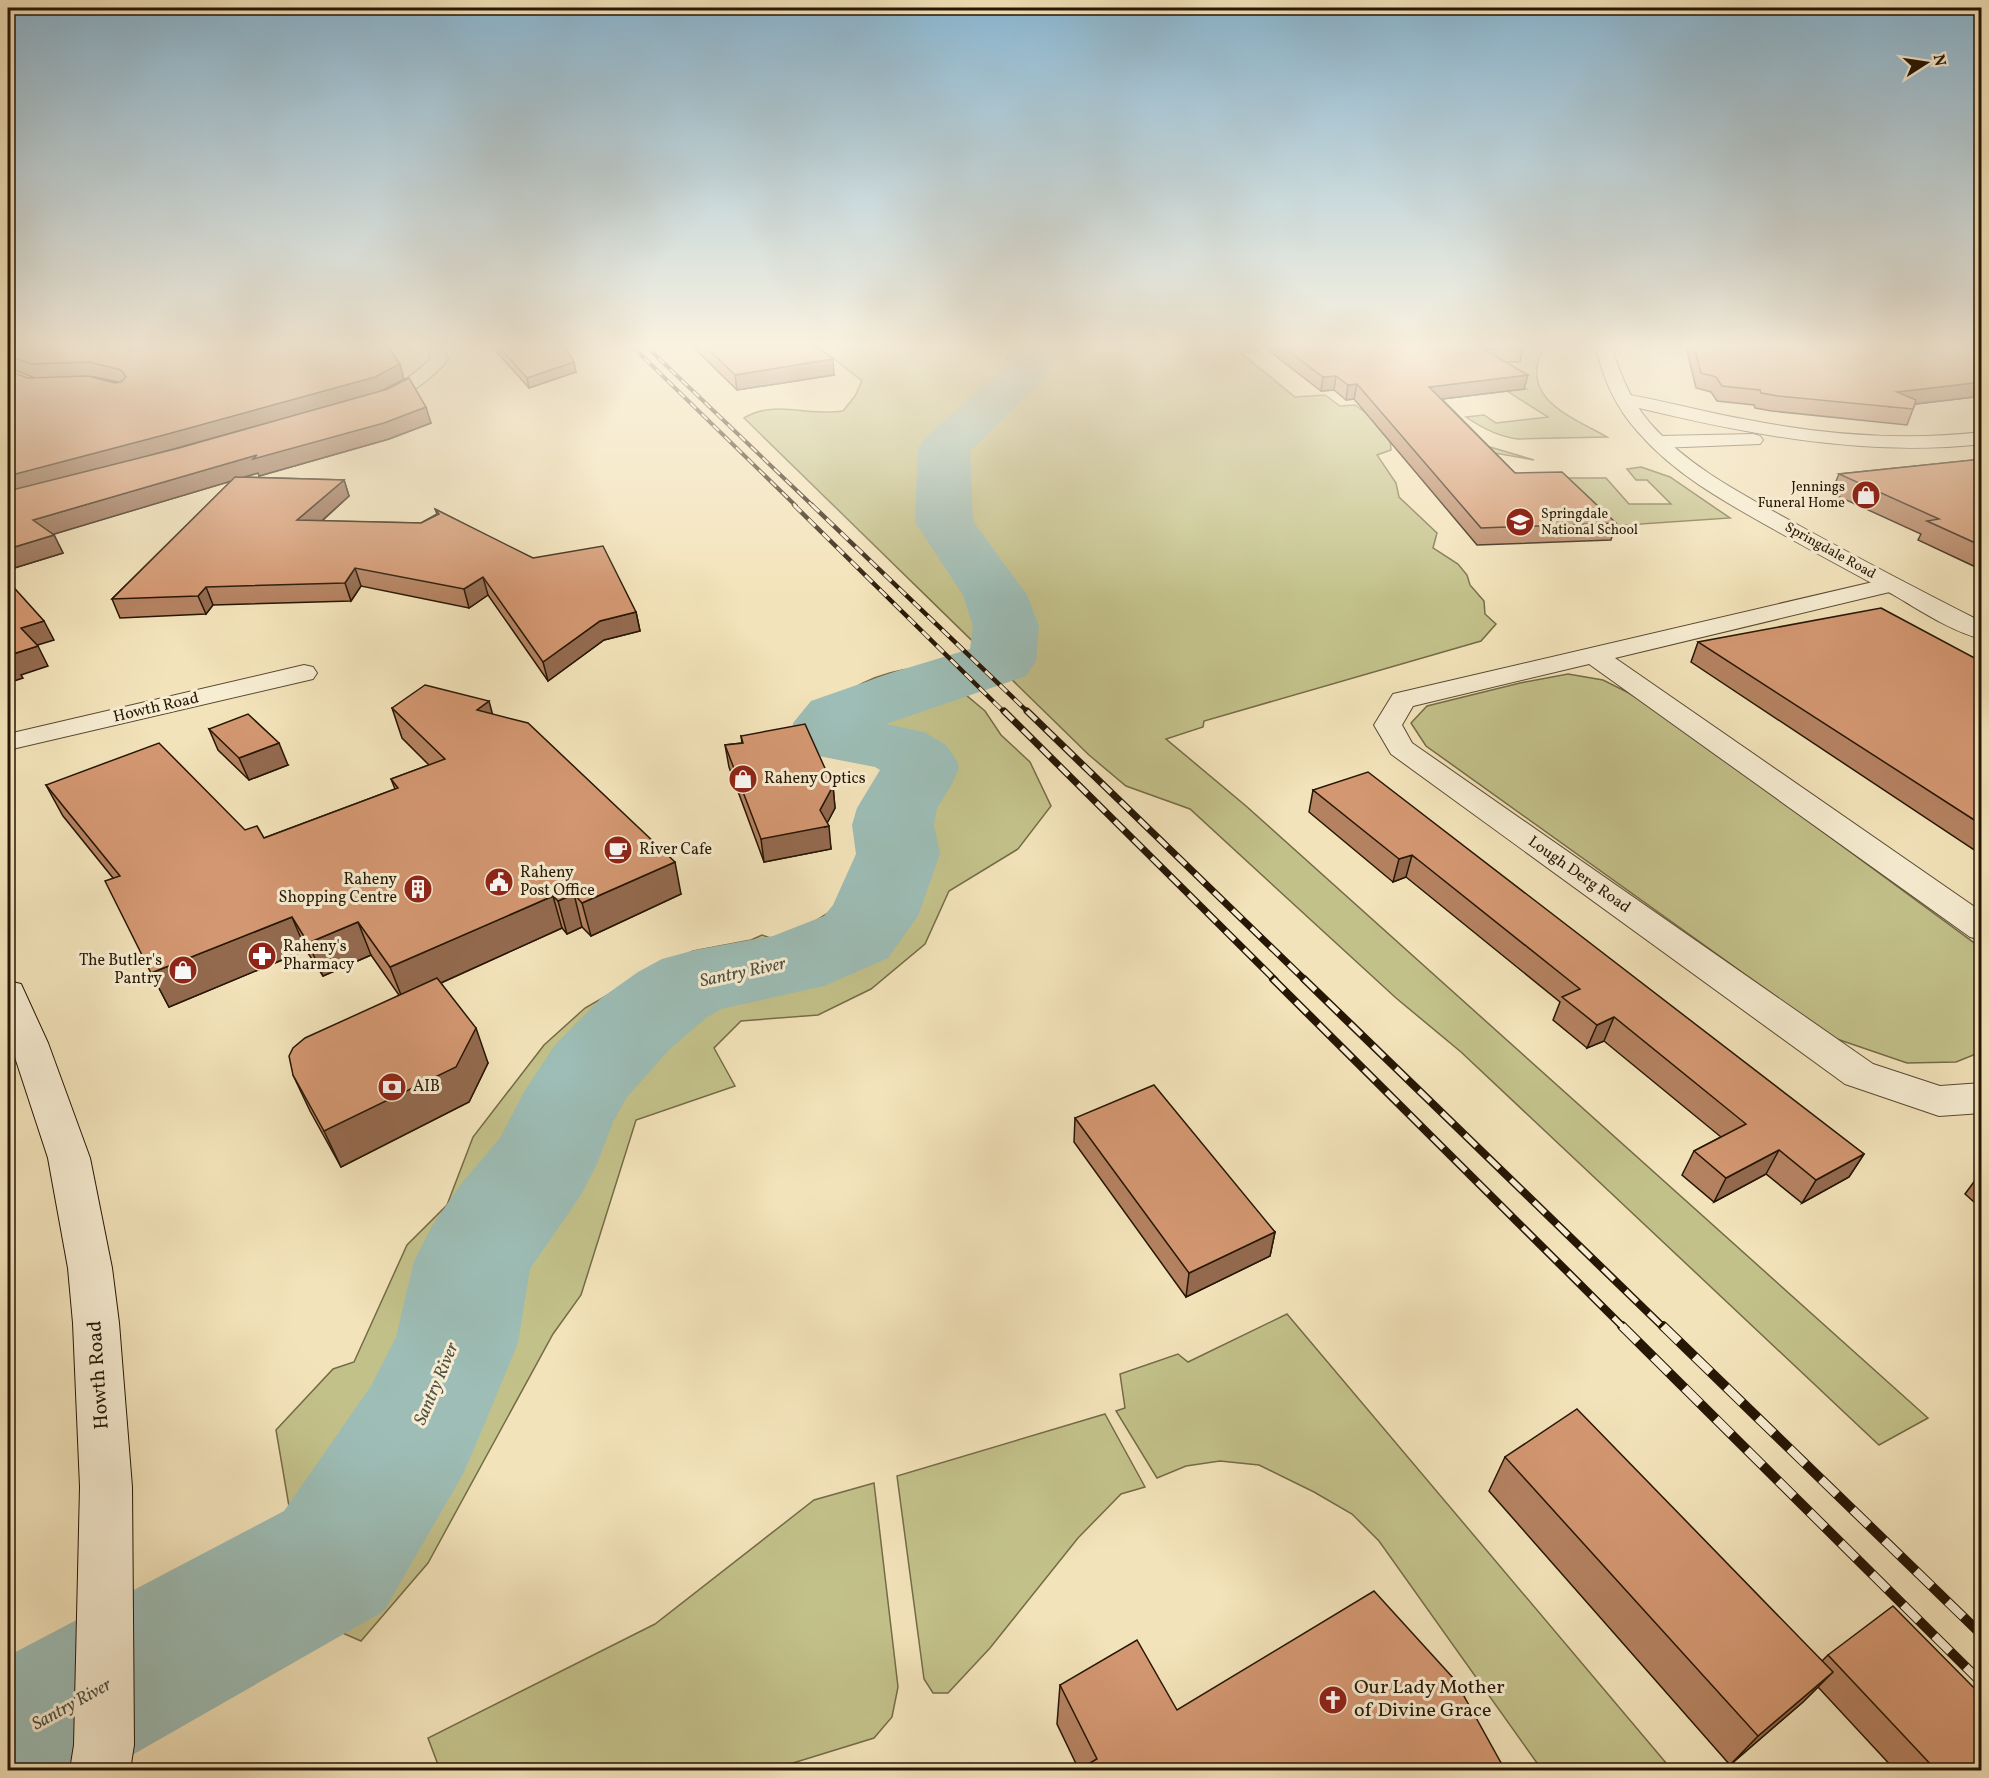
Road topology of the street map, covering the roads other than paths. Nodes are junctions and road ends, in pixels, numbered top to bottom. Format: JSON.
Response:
{"nodes":[{"id":1,"x":1648,"y":430,"type":"edge"},
{"id":2,"x":1728,"y":430,"type":"edge"},
{"id":3,"x":1781,"y":430,"type":"edge"},
{"id":4,"x":1827,"y":438,"type":"junction"},
{"id":5,"x":1982,"y":438,"type":"edge"},
{"id":6,"x":1739,"y":440,"type":"junction"},
{"id":7,"x":1659,"y":442,"type":"junction"},
{"id":8,"x":1890,"y":585,"type":"junction"},
{"id":9,"x":1982,"y":632,"type":"edge"},
{"id":10,"x":1595,"y":656,"type":"junction"},
{"id":11,"x":304,"y":673,"type":"dead end"},
{"id":12,"x":8,"y":742,"type":"edge"},
{"id":13,"x":1982,"y":928,"type":"edge"},
{"id":14,"x":8,"y":993,"type":"edge"},
{"id":15,"x":1982,"y":1098,"type":"edge"},
{"id":16,"x":102,"y":1758,"type":"edge"}],
"edges":[{"from":1,"to":7,"type":"street","name":"Springdale Road"},
{"from":2,"to":6,"type":"street"},
{"from":3,"to":4,"type":"street"},
{"from":4,"to":5,"type":"street"},
{"from":4,"to":6,"type":"street"},
{"from":6,"to":7,"type":"street"},
{"from":7,"to":8,"type":"street","name":"Springdale Road"},
{"from":8,"to":9,"type":"street","name":"Springdale Road"},
{"from":8,"to":10,"type":"street","name":"Lough Derg Road"},
{"from":10,"to":13,"type":"street"},
{"from":10,"to":15,"type":"street","name":"Lough Derg Road"},
{"from":11,"to":12,"type":"street","name":"Howth Road"},
{"from":14,"to":16,"type":"street","name":"Howth Road"}]}
